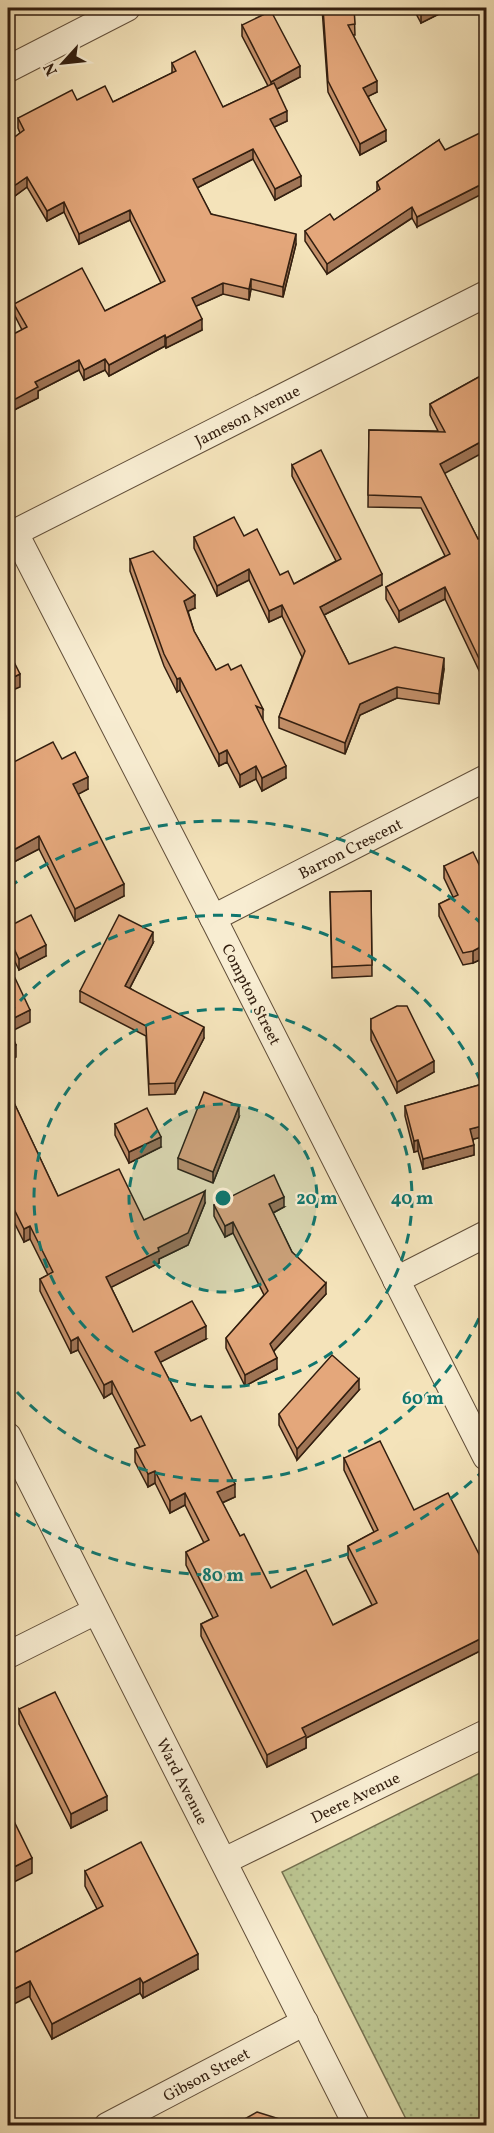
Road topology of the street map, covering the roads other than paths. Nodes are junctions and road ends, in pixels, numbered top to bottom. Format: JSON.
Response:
{"nodes":[{"id":1,"x":127,"y":8,"type":"edge"},
{"id":2,"x":8,"y":69,"type":"edge"},
{"id":3,"x":486,"y":294,"type":"edge"},
{"id":4,"x":11,"y":535,"type":"edge"},
{"id":5,"x":486,"y":778,"type":"edge"},
{"id":6,"x":213,"y":918,"type":"junction"},
{"id":7,"x":486,"y":1234,"type":"edge"},
{"id":8,"x":396,"y":1280,"type":"junction"},
{"id":9,"x":8,"y":1436,"type":"edge"},
{"id":10,"x":486,"y":1457,"type":"edge"},
{"id":11,"x":96,"y":1611,"type":"junction"},
{"id":12,"x":8,"y":1655,"type":"edge"},
{"id":13,"x":486,"y":1734,"type":"edge"},
{"id":14,"x":224,"y":1861,"type":"junction"},
{"id":15,"x":305,"y":2022,"type":"junction"},
{"id":16,"x":107,"y":2126,"type":"edge"},
{"id":17,"x":357,"y":2126,"type":"edge"}],
"edges":[{"from":1,"to":2,"type":"street"},
{"from":3,"to":4,"type":"street","name":"Jameson Avenue"},
{"from":4,"to":6,"type":"street","name":"Compton Street"},
{"from":5,"to":6,"type":"street","name":"Barron Crescent"},
{"from":6,"to":8,"type":"street","name":"Compton Street"},
{"from":7,"to":8,"type":"street"},
{"from":8,"to":10,"type":"street","name":"Compton Street"},
{"from":9,"to":11,"type":"street","name":"Ward Avenue"},
{"from":11,"to":12,"type":"street"},
{"from":11,"to":14,"type":"street","name":"Ward Avenue"},
{"from":13,"to":14,"type":"street","name":"Deere Avenue"},
{"from":14,"to":15,"type":"street","name":"Ward Avenue"},
{"from":15,"to":16,"type":"street","name":"Gibson Street"},
{"from":15,"to":17,"type":"street","name":"Ward Avenue"}]}
